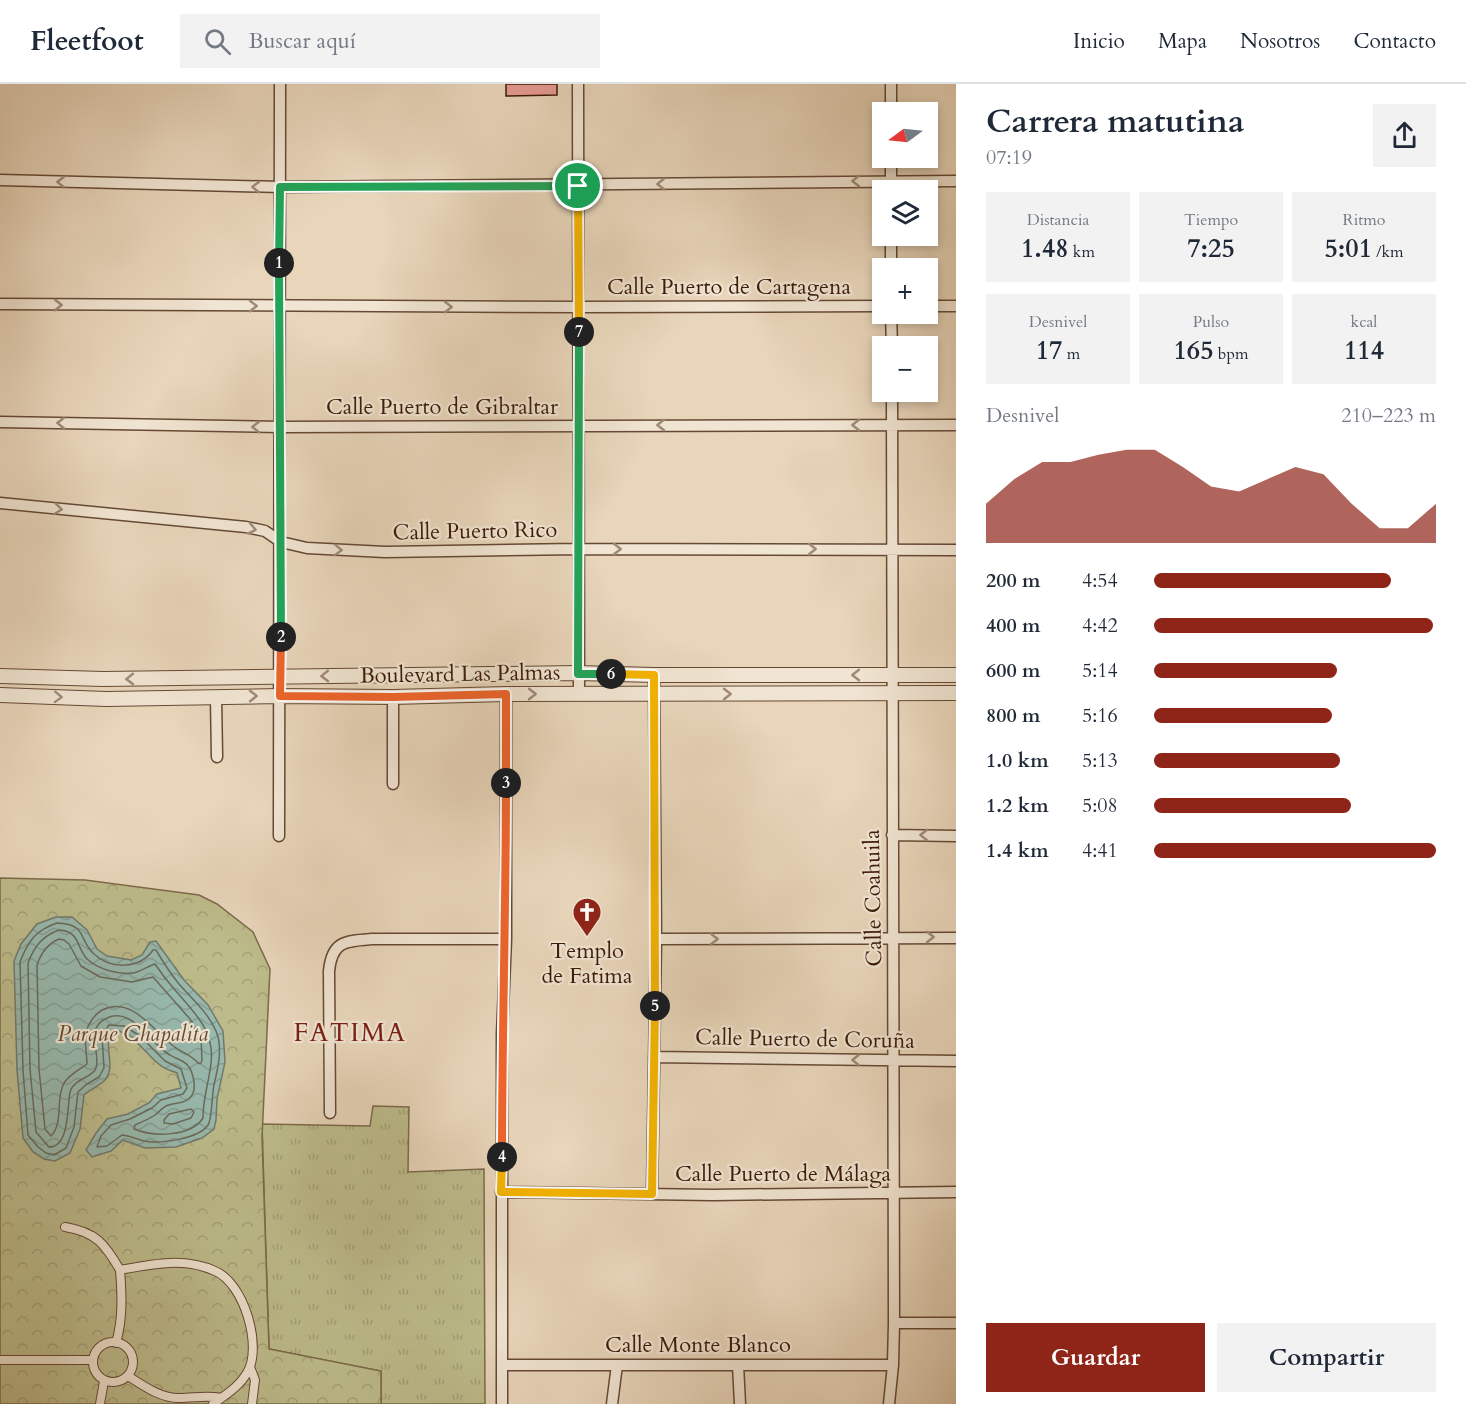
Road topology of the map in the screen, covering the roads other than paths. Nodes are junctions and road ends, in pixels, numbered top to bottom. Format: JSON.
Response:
{"nodes":[{"id":1,"x":280,"y":84,"type":"edge"},
{"id":2,"x":578,"y":84,"type":"edge"},
{"id":3,"x":891,"y":84,"type":"edge"},
{"id":4,"x":891,"y":102,"type":"edge"},
{"id":5,"x":0,"y":180,"type":"edge"},
{"id":6,"x":956,"y":181,"type":"edge"},
{"id":7,"x":938,"y":182,"type":"edge"},
{"id":8,"x":578,"y":186,"type":"junction"},
{"id":9,"x":872,"y":186,"type":"edge"},
{"id":10,"x":280,"y":187,"type":"junction"},
{"id":11,"x":0,"y":304,"type":"edge"},
{"id":12,"x":279,"y":306,"type":"junction"},
{"id":13,"x":872,"y":306,"type":"edge"},
{"id":14,"x":938,"y":306,"type":"edge"},
{"id":15,"x":956,"y":306,"type":"edge"},
{"id":16,"x":579,"y":307,"type":"junction"},
{"id":17,"x":892,"y":402,"type":"edge"},
{"id":18,"x":0,"y":422,"type":"edge"},
{"id":19,"x":579,"y":425,"type":"junction"},
{"id":20,"x":893,"y":425,"type":"junction"},
{"id":21,"x":956,"y":425,"type":"edge"},
{"id":22,"x":281,"y":427,"type":"junction"},
{"id":23,"x":0,"y":503,"type":"edge"},
{"id":24,"x":281,"y":542,"type":"junction"},
{"id":25,"x":578,"y":549,"type":"junction"},
{"id":26,"x":893,"y":549,"type":"junction"},
{"id":27,"x":956,"y":550,"type":"edge"},
{"id":28,"x":578,"y":674,"type":"junction"},
{"id":29,"x":654,"y":675,"type":"junction"},
{"id":30,"x":893,"y":675,"type":"junction"},
{"id":31,"x":956,"y":675,"type":"edge"},
{"id":32,"x":0,"y":676,"type":"edge"},
{"id":33,"x":280,"y":677,"type":"junction"},
{"id":34,"x":579,"y":693,"type":"junction"},
{"id":35,"x":892,"y":693,"type":"junction"},
{"id":36,"x":956,"y":693,"type":"edge"},
{"id":37,"x":506,"y":694,"type":"junction"},
{"id":38,"x":654,"y":694,"type":"junction"},
{"id":39,"x":0,"y":695,"type":"edge"},
{"id":40,"x":280,"y":696,"type":"junction"},
{"id":41,"x":216,"y":697,"type":"junction"},
{"id":42,"x":393,"y":697,"type":"junction"},
{"id":43,"x":217,"y":757,"type":"dead end"},
{"id":44,"x":393,"y":784,"type":"dead end"},
{"id":45,"x":892,"y":835,"type":"junction"},
{"id":46,"x":279,"y":836,"type":"dead end"},
{"id":47,"x":956,"y":836,"type":"edge"},
{"id":48,"x":894,"y":937,"type":"junction"},
{"id":49,"x":956,"y":938,"type":"edge"},
{"id":50,"x":506,"y":939,"type":"junction"},
{"id":51,"x":656,"y":939,"type":"junction"},
{"id":52,"x":654,"y":1057,"type":"junction"},
{"id":53,"x":893,"y":1060,"type":"junction"},
{"id":54,"x":956,"y":1061,"type":"edge"},
{"id":55,"x":330,"y":1113,"type":"dead end"},
{"id":56,"x":501,"y":1192,"type":"junction"},
{"id":57,"x":956,"y":1192,"type":"edge"},
{"id":58,"x":893,"y":1193,"type":"junction"},
{"id":59,"x":652,"y":1194,"type":"junction"},
{"id":60,"x":65,"y":1227,"type":"dead end"},
{"id":61,"x":120,"y":1270,"type":"junction"},
{"id":62,"x":894,"y":1323,"type":"junction"},
{"id":63,"x":956,"y":1323,"type":"edge"},
{"id":64,"x":116,"y":1343,"type":"junction"},
{"id":65,"x":0,"y":1360,"type":"edge"},
{"id":66,"x":93,"y":1360,"type":"junction"},
{"id":67,"x":502,"y":1365,"type":"junction"},
{"id":68,"x":617,"y":1365,"type":"junction"},
{"id":69,"x":738,"y":1365,"type":"junction"},
{"id":70,"x":893,"y":1365,"type":"junction"},
{"id":71,"x":250,"y":1367,"type":"junction"},
{"id":72,"x":128,"y":1376,"type":"junction"},
{"id":73,"x":104,"y":1381,"type":"junction"},
{"id":74,"x":221,"y":1398,"type":"junction"},
{"id":75,"x":100,"y":1404,"type":"edge"},
{"id":76,"x":213,"y":1404,"type":"edge"},
{"id":77,"x":252,"y":1404,"type":"edge"},
{"id":78,"x":502,"y":1404,"type":"edge"},
{"id":79,"x":612,"y":1404,"type":"edge"},
{"id":80,"x":740,"y":1404,"type":"edge"},
{"id":81,"x":889,"y":1404,"type":"edge"}],
"edges":[{"from":1,"to":10,"type":"street"},
{"from":2,"to":8,"type":"street"},
{"from":3,"to":4,"type":"street"},
{"from":10,"to":5,"type":"street","one_way":true},
{"from":6,"to":7,"type":"street"},
{"from":9,"to":8,"type":"street","one_way":true},
{"from":8,"to":10,"type":"street"},
{"from":8,"to":16,"type":"street"},
{"from":10,"to":12,"type":"street"},
{"from":11,"to":12,"type":"street","name":"Calle Puerto de Cartagena","one_way":true},
{"from":12,"to":16,"type":"street","name":"Calle Puerto de Cartagena","one_way":true},
{"from":12,"to":22,"type":"street"},
{"from":13,"to":16,"type":"street","name":"Calle Puerto de Cartagena"},
{"from":14,"to":15,"type":"street"},
{"from":16,"to":19,"type":"street"},
{"from":17,"to":20,"type":"street","name":"Calle Coahuila"},
{"from":22,"to":18,"type":"street","name":"Calle Puerto de Gibraltar","one_way":true},
{"from":20,"to":19,"type":"street","name":"Calle Puerto de Gibraltar","one_way":true},
{"from":19,"to":22,"type":"street","name":"Calle Puerto de Gibraltar"},
{"from":19,"to":25,"type":"street"},
{"from":20,"to":21,"type":"street","name":"Calle Puerto de Gibraltar"},
{"from":20,"to":26,"type":"street","name":"Calle Coahuila"},
{"from":22,"to":24,"type":"street"},
{"from":23,"to":24,"type":"street","name":"Calle Puerto Rico","one_way":true},
{"from":24,"to":25,"type":"street","name":"Calle Puerto Rico","one_way":true},
{"from":24,"to":33,"type":"street"},
{"from":25,"to":26,"type":"street","name":"Calle Puerto Rico","one_way":true},
{"from":25,"to":28,"type":"street"},
{"from":26,"to":27,"type":"street","name":"Calle Puerto Rico"},
{"from":26,"to":30,"type":"street","name":"Calle Coahuila"},
{"from":28,"to":29,"type":"street","name":"Boulevard Las Palmas"},
{"from":28,"to":33,"type":"street","name":"Boulevard Las Palmas","one_way":true},
{"from":28,"to":34,"type":"street"},
{"from":30,"to":29,"type":"street","name":"Boulevard Las Palmas","one_way":true},
{"from":29,"to":38,"type":"street"},
{"from":30,"to":31,"type":"street","name":"Boulevard Las Palmas"},
{"from":30,"to":35,"type":"street","name":"Calle Coahuila"},
{"from":33,"to":32,"type":"street","name":"Boulevard Las Palmas","one_way":true},
{"from":33,"to":40,"type":"street"},
{"from":37,"to":34,"type":"street","name":"Boulevard Las Palmas","one_way":true},
{"from":34,"to":38,"type":"street","name":"Boulevard Las Palmas"},
{"from":35,"to":36,"type":"street","name":"Boulevard Las Palmas"},
{"from":38,"to":35,"type":"street","name":"Boulevard Las Palmas","one_way":true},
{"from":35,"to":45,"type":"street","name":"Calle Coahuila"},
{"from":37,"to":42,"type":"street","name":"Boulevard Las Palmas"},
{"from":37,"to":50,"type":"street"},
{"from":38,"to":51,"type":"street"},
{"from":39,"to":41,"type":"street","name":"Boulevard Las Palmas","one_way":true},
{"from":41,"to":40,"type":"street","name":"Boulevard Las Palmas","one_way":true},
{"from":40,"to":42,"type":"street","name":"Boulevard Las Palmas"},
{"from":40,"to":46,"type":"street"},
{"from":41,"to":43,"type":"street"},
{"from":42,"to":44,"type":"street"},
{"from":47,"to":45,"type":"street","one_way":true},
{"from":45,"to":48,"type":"street","name":"Calle Coahuila"},
{"from":48,"to":49,"type":"street","one_way":true},
{"from":51,"to":48,"type":"street","one_way":true},
{"from":48,"to":53,"type":"street","name":"Calle Coahuila"},
{"from":50,"to":55,"type":"street"},
{"from":50,"to":56,"type":"street"},
{"from":51,"to":52,"type":"street"},
{"from":53,"to":52,"type":"street","name":"Calle Puerto de Coruña","one_way":true},
{"from":52,"to":59,"type":"street"},
{"from":53,"to":54,"type":"street","name":"Calle Puerto de Coruña"},
{"from":53,"to":58,"type":"street","name":"Calle Coahuila"},
{"from":56,"to":59,"type":"street","name":"Calle Puerto de Málaga"},
{"from":56,"to":67,"type":"street"},
{"from":57,"to":58,"type":"street","name":"Calle Puerto de Málaga"},
{"from":58,"to":59,"type":"street","name":"Calle Puerto de Málaga"},
{"from":58,"to":62,"type":"street","name":"Calle Coahuila"},
{"from":60,"to":61,"type":"street"},
{"from":61,"to":64,"type":"street"},
{"from":61,"to":71,"type":"street"},
{"from":62,"to":63,"type":"street"},
{"from":62,"to":70,"type":"street","name":"Calle Coahuila"},
{"from":64,"to":66,"type":"street"},
{"from":64,"to":72,"type":"street"},
{"from":65,"to":66,"type":"street"},
{"from":66,"to":73,"type":"street"},
{"from":67,"to":68,"type":"street","name":"Calle Monte Blanco"},
{"from":67,"to":78,"type":"street"},
{"from":68,"to":69,"type":"street","name":"Calle Monte Blanco"},
{"from":68,"to":79,"type":"street"},
{"from":69,"to":70,"type":"street","name":"Calle Monte Blanco"},
{"from":69,"to":80,"type":"street"},
{"from":70,"to":81,"type":"street","name":"Calle Coahuila"},
{"from":71,"to":74,"type":"street"},
{"from":71,"to":77,"type":"street"},
{"from":72,"to":73,"type":"street"},
{"from":72,"to":74,"type":"street"},
{"from":73,"to":75,"type":"street"},
{"from":74,"to":76,"type":"street"}]}
